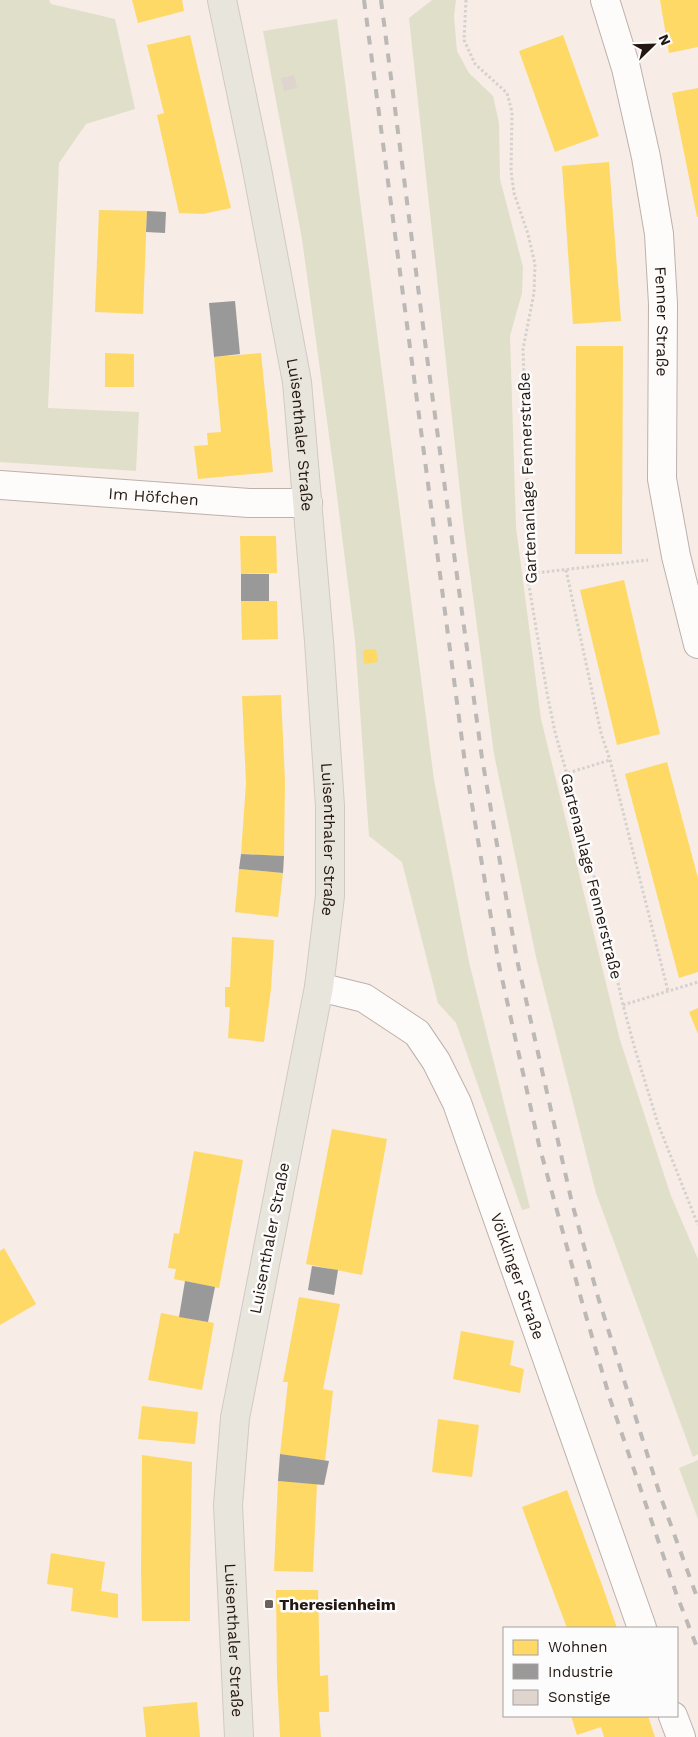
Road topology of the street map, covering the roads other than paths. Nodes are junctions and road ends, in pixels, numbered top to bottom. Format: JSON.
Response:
{"nodes":[{"id":1,"x":222,"y":0,"type":"edge"},
{"id":2,"x":605,"y":0,"type":"edge"},
{"id":3,"x":0,"y":485,"type":"edge"},
{"id":4,"x":308,"y":502,"type":"junction"},
{"id":5,"x":698,"y":644,"type":"edge"},
{"id":6,"x":319,"y":987,"type":"junction"},
{"id":7,"x":642,"y":1627,"type":"edge"},
{"id":8,"x":673,"y":1717,"type":"edge"},
{"id":9,"x":239,"y":1737,"type":"edge"},
{"id":10,"x":681,"y":1737,"type":"edge"}],
"edges":[{"from":1,"to":4,"type":"main road","name":"Luisenthaler Straße"},
{"from":2,"to":5,"type":"street","name":"Fenner Straße"},
{"from":3,"to":4,"type":"street","name":"Im Höfchen"},
{"from":4,"to":6,"type":"main road","name":"Luisenthaler Straße"},
{"from":6,"to":7,"type":"street","name":"Völklinger Straße"},
{"from":6,"to":9,"type":"main road","name":"Luisenthaler Straße"},
{"from":8,"to":10,"type":"street"}]}
